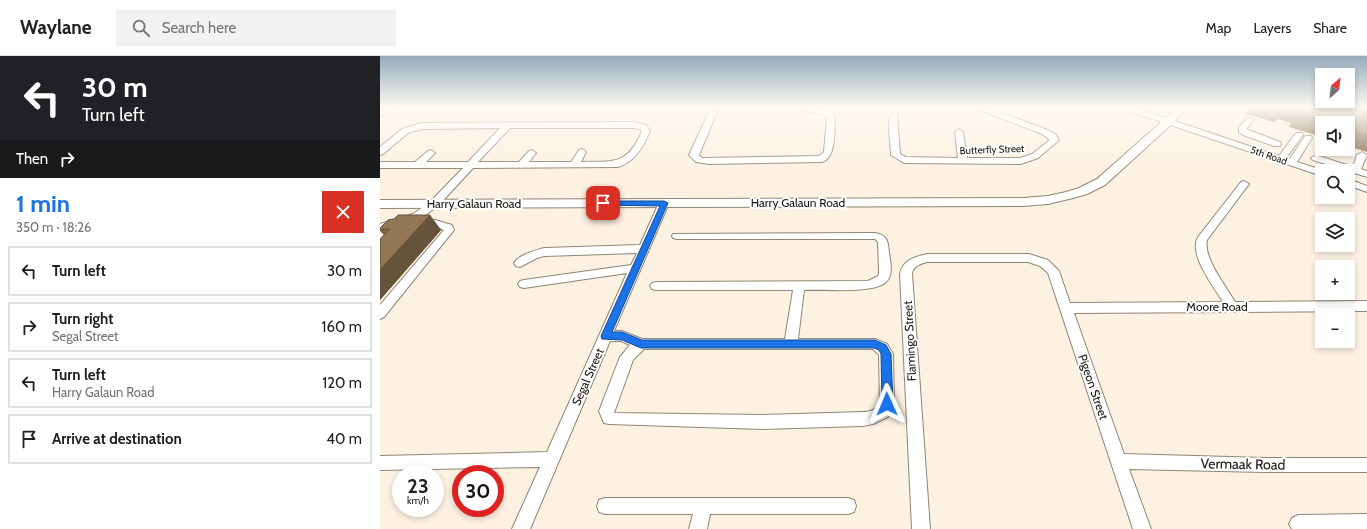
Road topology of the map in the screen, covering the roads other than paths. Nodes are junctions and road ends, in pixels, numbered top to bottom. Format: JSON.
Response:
{"nodes":[{"id":1,"x":409,"y":129,"type":"edge"},
{"id":2,"x":504,"y":129,"type":"edge"},
{"id":3,"x":646,"y":129,"type":"edge"},
{"id":4,"x":705,"y":129,"type":"edge"},
{"id":5,"x":830,"y":129,"type":"edge"},
{"id":6,"x":894,"y":129,"type":"edge"},
{"id":7,"x":1038,"y":129,"type":"edge"},
{"id":8,"x":1160,"y":129,"type":"edge"},
{"id":9,"x":1193,"y":129,"type":"edge"},
{"id":10,"x":1242,"y":129,"type":"edge"},
{"id":11,"x":959,"y":132,"type":"dead end"},
{"id":12,"x":1299,"y":135,"type":"dead end"},
{"id":13,"x":1308,"y":138,"type":"dead end"},
{"id":14,"x":1277,"y":144,"type":"dead end"},
{"id":15,"x":380,"y":152,"type":"edge"},
{"id":16,"x":582,"y":152,"type":"dead end"},
{"id":17,"x":431,"y":153,"type":"dead end"},
{"id":18,"x":532,"y":153,"type":"dead end"},
{"id":19,"x":1362,"y":155,"type":"dead end"},
{"id":20,"x":1316,"y":158,"type":"dead end"},
{"id":21,"x":1281,"y":159,"type":"junction"},
{"id":22,"x":963,"y":161,"type":"junction"},
{"id":23,"x":1292,"y":163,"type":"junction"},
{"id":24,"x":380,"y":165,"type":"edge"},
{"id":25,"x":417,"y":165,"type":"junction"},
{"id":26,"x":470,"y":165,"type":"junction"},
{"id":27,"x":522,"y":165,"type":"junction"},
{"id":28,"x":574,"y":165,"type":"junction"},
{"id":29,"x":1356,"y":170,"type":"junction"},
{"id":30,"x":1315,"y":171,"type":"edge"},
{"id":31,"x":1367,"y":174,"type":"edge"},
{"id":32,"x":1244,"y":184,"type":"dead end"},
{"id":33,"x":1355,"y":185,"type":"edge"},
{"id":34,"x":1367,"y":189,"type":"edge"},
{"id":35,"x":664,"y":203,"type":"junction"},
{"id":36,"x":380,"y":204,"type":"edge"},
{"id":37,"x":434,"y":204,"type":"junction"},
{"id":38,"x":382,"y":226,"type":"edge"},
{"id":39,"x":393,"y":235,"type":"edge"},
{"id":40,"x":677,"y":236,"type":"dead end"},
{"id":41,"x":644,"y":249,"type":"junction"},
{"id":42,"x":520,"y":263,"type":"dead end"},
{"id":43,"x":636,"y":268,"type":"junction"},
{"id":44,"x":906,"y":274,"type":"joint"},
{"id":45,"x":524,"y":284,"type":"dead end"},
{"id":46,"x":656,"y":286,"type":"dead end"},
{"id":47,"x":799,"y":286,"type":"junction"},
{"id":48,"x":1367,"y":306,"type":"edge"},
{"id":49,"x":1232,"y":307,"type":"junction"},
{"id":50,"x":1066,"y":308,"type":"junction"},
{"id":51,"x":380,"y":314,"type":"edge"},
{"id":52,"x":606,"y":336,"type":"junction"},
{"id":53,"x":641,"y":344,"type":"junction"},
{"id":54,"x":792,"y":344,"type":"junction"},
{"id":55,"x":551,"y":459,"type":"junction"},
{"id":56,"x":1119,"y":461,"type":"junction"},
{"id":57,"x":380,"y":463,"type":"edge"},
{"id":58,"x":1367,"y":465,"type":"edge"},
{"id":59,"x":605,"y":506,"type":"dead end"},
{"id":60,"x":703,"y":506,"type":"junction"},
{"id":61,"x":848,"y":506,"type":"dead end"},
{"id":62,"x":1367,"y":523,"type":"edge"},
{"id":63,"x":1298,"y":524,"type":"dead end"},
{"id":64,"x":521,"y":529,"type":"edge"},
{"id":65,"x":698,"y":529,"type":"edge"},
{"id":66,"x":921,"y":529,"type":"edge"},
{"id":67,"x":1142,"y":529,"type":"edge"}],
"edges":[{"from":1,"to":15,"type":"street"},
{"from":2,"to":26,"type":"street"},
{"from":3,"to":28,"type":"street"},
{"from":4,"to":5,"type":"street"},
{"from":6,"to":22,"type":"street","name":"Butterfly Street"},
{"from":7,"to":22,"type":"street","name":"Butterfly Street"},
{"from":8,"to":35,"type":"main road","name":"Harry Galaun Road"},
{"from":9,"to":21,"type":"street","name":"5th Road"},
{"from":10,"to":14,"type":"street"},
{"from":11,"to":22,"type":"street"},
{"from":12,"to":21,"type":"street"},
{"from":13,"to":23,"type":"street"},
{"from":16,"to":28,"type":"street"},
{"from":17,"to":25,"type":"street"},
{"from":18,"to":27,"type":"street"},
{"from":19,"to":29,"type":"street"},
{"from":20,"to":29,"type":"street"},
{"from":21,"to":23,"type":"street","name":"5th Road"},
{"from":23,"to":30,"type":"street","name":"5th Road"},
{"from":24,"to":25,"type":"street"},
{"from":25,"to":26,"type":"street"},
{"from":26,"to":27,"type":"street"},
{"from":26,"to":37,"type":"street"},
{"from":27,"to":28,"type":"street"},
{"from":29,"to":31,"type":"street"},
{"from":32,"to":49,"type":"street"},
{"from":33,"to":34,"type":"street"},
{"from":35,"to":37,"type":"main road","name":"Harry Galaun Road"},
{"from":35,"to":41,"type":"street","name":"Segal Street"},
{"from":36,"to":37,"type":"main road","name":"Harry Galaun Road"},
{"from":37,"to":38,"type":"street"},
{"from":39,"to":51,"type":"street"},
{"from":40,"to":47,"type":"street"},
{"from":41,"to":42,"type":"street"},
{"from":41,"to":43,"type":"street","name":"Segal Street"},
{"from":43,"to":45,"type":"street"},
{"from":43,"to":52,"type":"street","name":"Segal Street"},
{"from":44,"to":50,"type":"street","name":"Pigeon Street"},
{"from":44,"to":66,"type":"street","name":"Flamingo Street"},
{"from":46,"to":47,"type":"street"},
{"from":47,"to":54,"type":"street"},
{"from":48,"to":49,"type":"street","name":"Moore Road"},
{"from":49,"to":50,"type":"street","name":"Moore Road"},
{"from":50,"to":56,"type":"street","name":"Pigeon Street"},
{"from":52,"to":53,"type":"street"},
{"from":52,"to":55,"type":"street","name":"Segal Street"},
{"from":53,"to":54,"type":"street"},
{"from":53,"to":54,"type":"street"},
{"from":55,"to":57,"type":"street"},
{"from":55,"to":64,"type":"street","name":"Segal Street"},
{"from":56,"to":58,"type":"street","name":"Vermaak Road"},
{"from":56,"to":67,"type":"street","name":"Pigeon Street"},
{"from":59,"to":60,"type":"street"},
{"from":60,"to":61,"type":"street"},
{"from":60,"to":65,"type":"street"},
{"from":62,"to":63,"type":"street"}]}
